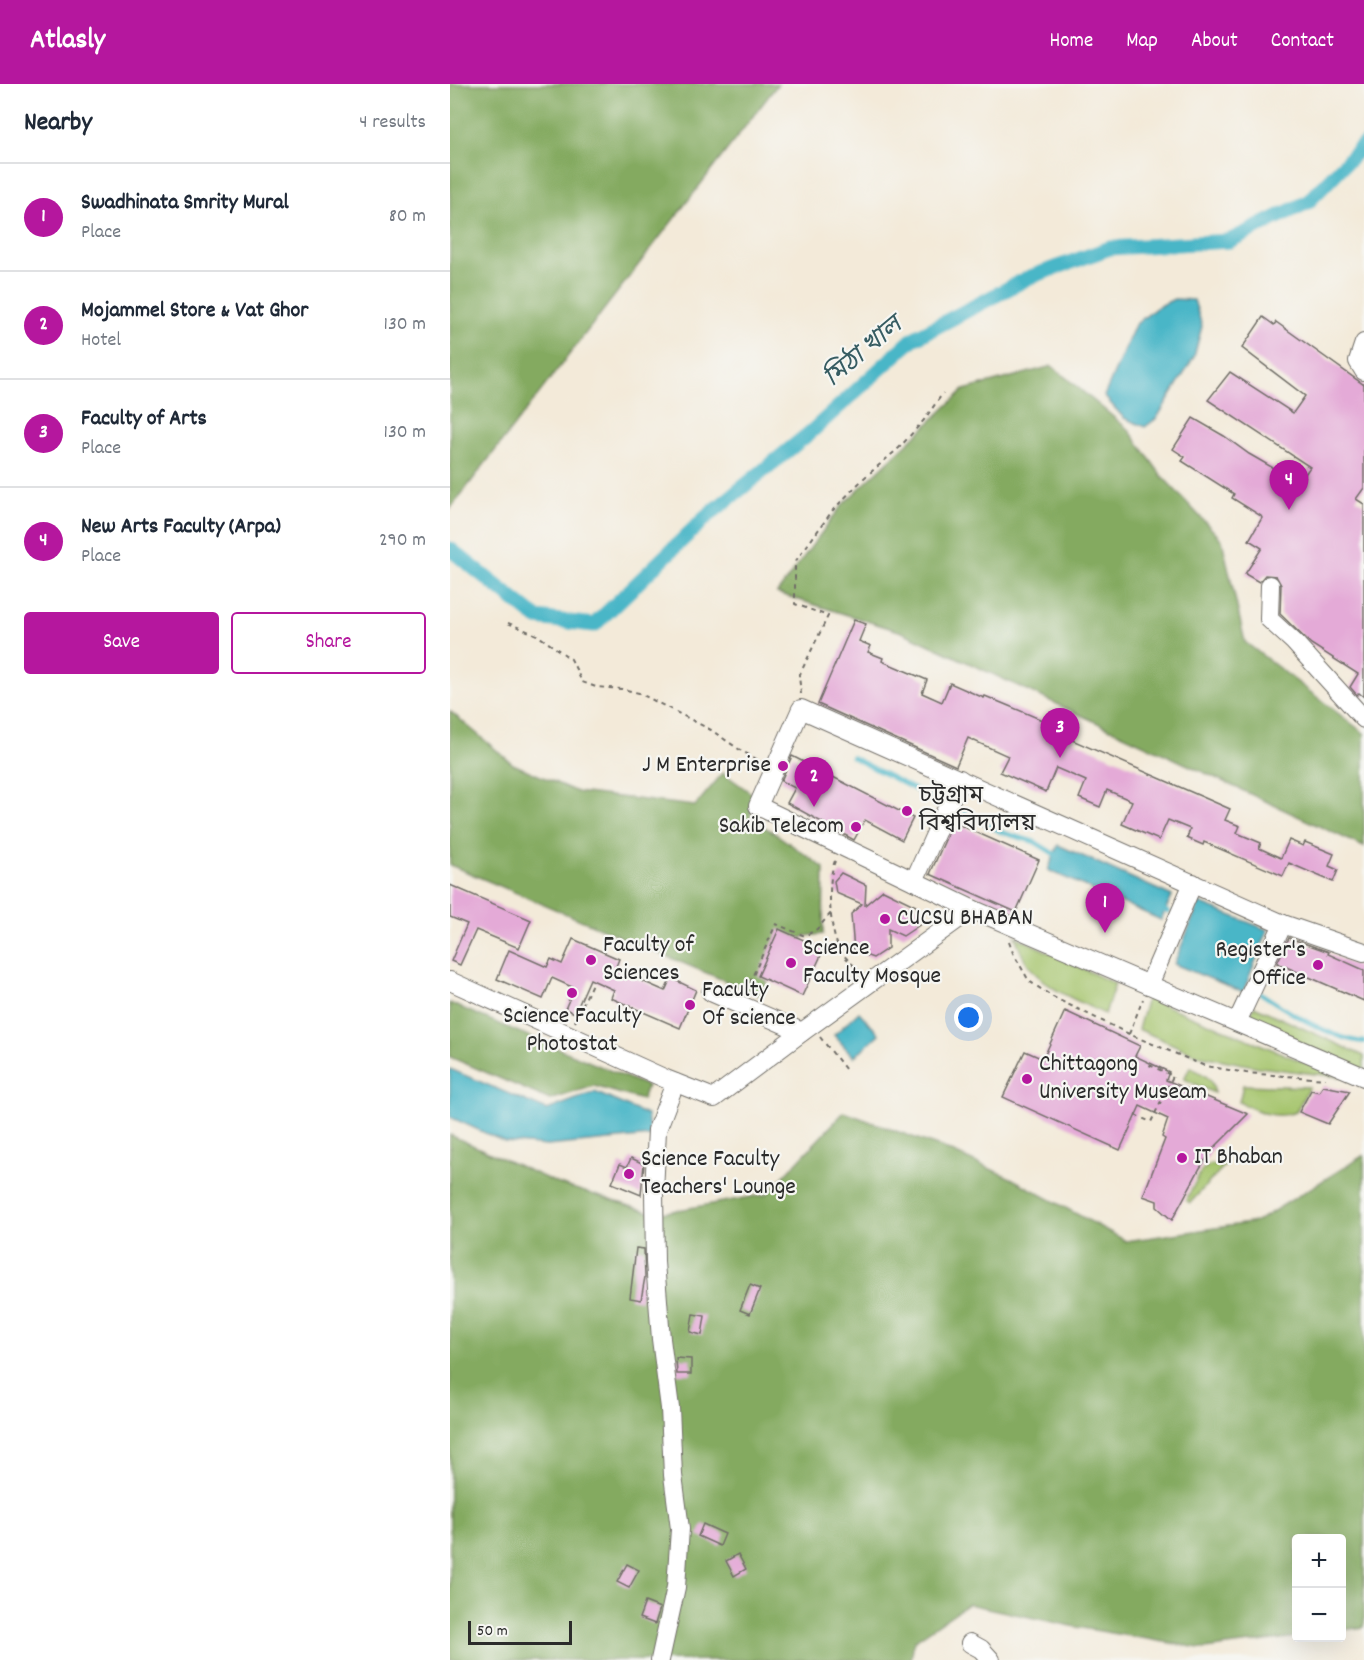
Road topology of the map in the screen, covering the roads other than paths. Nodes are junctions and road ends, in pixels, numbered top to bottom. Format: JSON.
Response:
{"nodes":[{"id":1,"x":1364,"y":343,"type":"edge"},
{"id":2,"x":1364,"y":370,"type":"edge"},
{"id":3,"x":1270,"y":585,"type":"dead end"},
{"id":4,"x":1364,"y":719,"type":"edge"},
{"id":5,"x":960,"y":780,"type":"junction"},
{"id":6,"x":914,"y":881,"type":"junction"},
{"id":7,"x":1193,"y":883,"type":"junction"},
{"id":8,"x":972,"y":909,"type":"junction"},
{"id":9,"x":1283,"y":924,"type":"junction"},
{"id":10,"x":1364,"y":952,"type":"edge"},
{"id":11,"x":450,"y":981,"type":"edge"},
{"id":12,"x":1149,"y":985,"type":"junction"},
{"id":13,"x":711,"y":992,"type":"dead end"},
{"id":14,"x":1237,"y":1023,"type":"junction"},
{"id":15,"x":806,"y":1029,"type":"junction"},
{"id":16,"x":1364,"y":1077,"type":"edge"},
{"id":17,"x":675,"y":1083,"type":"junction"},
{"id":18,"x":970,"y":1643,"type":"dead end"},
{"id":19,"x":660,"y":1660,"type":"edge"},
{"id":20,"x":991,"y":1660,"type":"edge"}],
"edges":[{"from":1,"to":2,"type":"street"},
{"from":3,"to":4,"type":"street"},
{"from":5,"to":6,"type":"street"},
{"from":5,"to":6,"type":"street"},
{"from":5,"to":7,"type":"street"},
{"from":6,"to":8,"type":"street"},
{"from":7,"to":9,"type":"street"},
{"from":7,"to":12,"type":"street"},
{"from":8,"to":12,"type":"street"},
{"from":8,"to":15,"type":"street"},
{"from":9,"to":10,"type":"street"},
{"from":9,"to":14,"type":"street"},
{"from":11,"to":17,"type":"street"},
{"from":12,"to":14,"type":"street"},
{"from":13,"to":15,"type":"street"},
{"from":14,"to":16,"type":"street"},
{"from":15,"to":17,"type":"street"},
{"from":17,"to":19,"type":"street"},
{"from":18,"to":20,"type":"street"}]}
